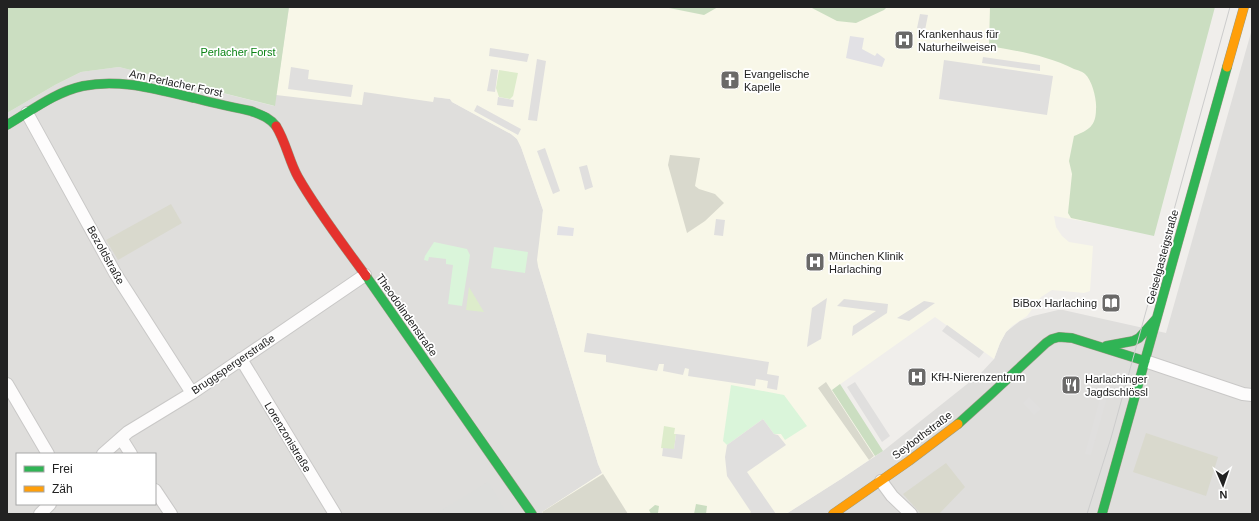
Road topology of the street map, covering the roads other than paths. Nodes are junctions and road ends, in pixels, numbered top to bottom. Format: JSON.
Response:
{"nodes":[{"id":1,"x":1244,"y":7,"type":"edge"},
{"id":2,"x":27,"y":113,"type":"junction"},
{"id":3,"x":274,"y":124,"type":"joint"},
{"id":4,"x":7,"y":125,"type":"edge"},
{"id":5,"x":365,"y":275,"type":"junction"},
{"id":6,"x":1158,"y":316,"type":"junction"},
{"id":7,"x":1103,"y":347,"type":"junction"},
{"id":8,"x":241,"y":359,"type":"junction"},
{"id":9,"x":1145,"y":361,"type":"junction"},
{"id":10,"x":7,"y":384,"type":"edge"},
{"id":11,"x":192,"y":393,"type":"junction"},
{"id":12,"x":1252,"y":395,"type":"edge"},
{"id":13,"x":121,"y":438,"type":"junction"},
{"id":14,"x":47,"y":453,"type":"edge"},
{"id":15,"x":104,"y":453,"type":"edge"},
{"id":16,"x":130,"y":453,"type":"edge"},
{"id":17,"x":880,"y":481,"type":"junction"},
{"id":18,"x":156,"y":492,"type":"edge"},
{"id":19,"x":49,"y":505,"type":"edge"},
{"id":20,"x":40,"y":514,"type":"edge"},
{"id":21,"x":171,"y":514,"type":"edge"},
{"id":22,"x":335,"y":514,"type":"edge"},
{"id":23,"x":532,"y":514,"type":"edge"},
{"id":24,"x":833,"y":514,"type":"edge"},
{"id":25,"x":911,"y":514,"type":"edge"},
{"id":26,"x":1102,"y":514,"type":"edge"}],
"edges":[{"from":1,"to":6,"type":"street","name":"Geiselgasteigstraße"},
{"from":2,"to":3,"type":"street","name":"Am Perlacher Forst"},
{"from":2,"to":4,"type":"street","name":"Am Perlacher Forst"},
{"from":2,"to":11,"type":"street","name":"Bezoldstraße"},
{"from":3,"to":5,"type":"street","name":"Theodolindenstraße"},
{"from":5,"to":8,"type":"street","name":"Bruggspergerstraße"},
{"from":5,"to":23,"type":"street","name":"Theodolindenstraße"},
{"from":6,"to":7,"type":"street"},
{"from":6,"to":9,"type":"street","name":"Geiselgasteigstraße"},
{"from":7,"to":9,"type":"street","name":"Seybothstraße"},
{"from":7,"to":17,"type":"street","name":"Seybothstraße"},
{"from":8,"to":11,"type":"street","name":"Bruggspergerstraße"},
{"from":8,"to":22,"type":"street","name":"Lorenzonistraße"},
{"from":9,"to":12,"type":"street"},
{"from":9,"to":26,"type":"street","name":"Geiselgasteigstraße"},
{"from":10,"to":14,"type":"street"},
{"from":11,"to":13,"type":"street","name":"Bruggspergerstraße"},
{"from":13,"to":15,"type":"street","name":"Bruggspergerstraße"},
{"from":13,"to":16,"type":"street"},
{"from":17,"to":24,"type":"street","name":"Seybothstraße"},
{"from":17,"to":25,"type":"street"},
{"from":18,"to":21,"type":"street"},
{"from":19,"to":20,"type":"street"}]}
